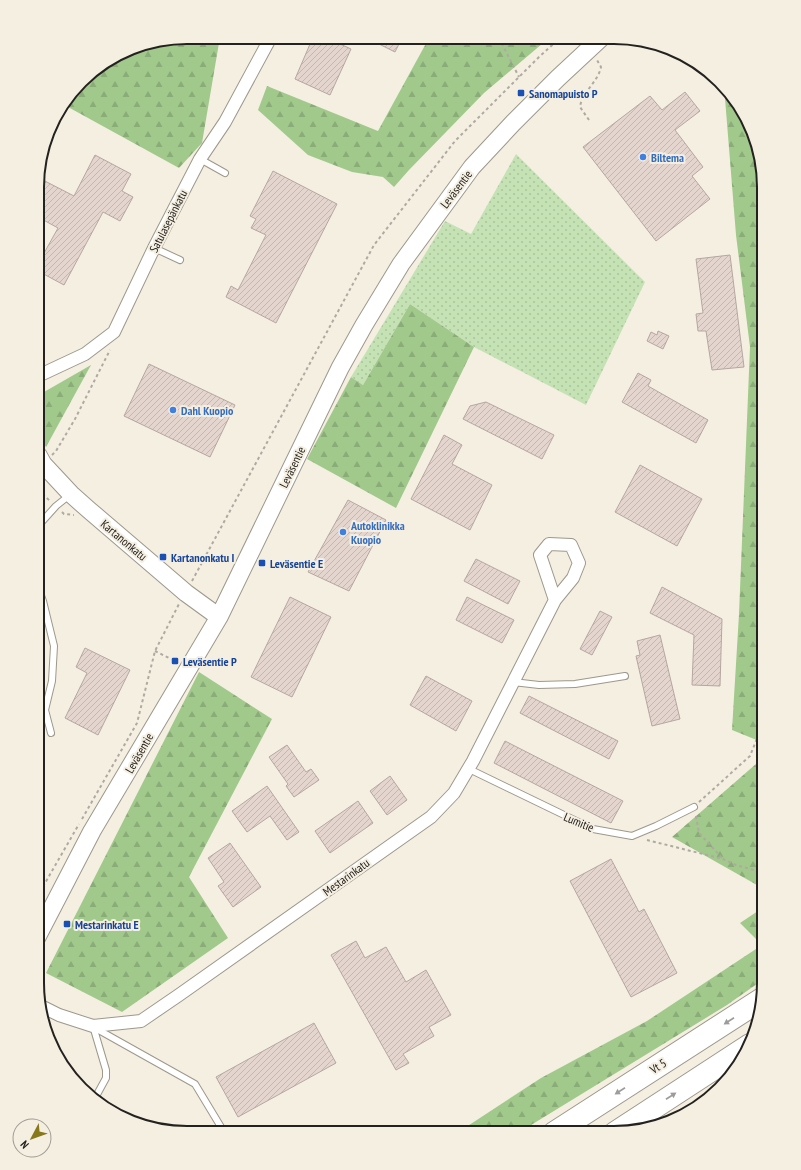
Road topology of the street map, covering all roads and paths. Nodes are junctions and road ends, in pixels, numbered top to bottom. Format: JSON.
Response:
{"nodes":[{"id":1,"x":267,"y":44,"type":"edge"},
{"id":2,"x":502,"y":44,"type":"edge"},
{"id":3,"x":553,"y":44,"type":"edge"},
{"id":4,"x":594,"y":44,"type":"edge"},
{"id":5,"x":596,"y":59,"type":"dead end"},
{"id":6,"x":519,"y":77,"type":"junction"},
{"id":7,"x":589,"y":120,"type":"dead end"},
{"id":8,"x":200,"y":159,"type":"junction"},
{"id":9,"x":224,"y":173,"type":"dead end"},
{"id":10,"x":154,"y":248,"type":"junction"},
{"id":11,"x":180,"y":260,"type":"dead end"},
{"id":12,"x":44,"y":373,"type":"edge"},
{"id":13,"x":44,"y":465,"type":"edge"},
{"id":14,"x":71,"y":494,"type":"junction"},
{"id":15,"x":44,"y":519,"type":"edge"},
{"id":16,"x":186,"y":593,"type":"junction"},
{"id":17,"x":555,"y":600,"type":"dead end"},
{"id":18,"x":44,"y":605,"type":"edge"},
{"id":19,"x":219,"y":617,"type":"junction"},
{"id":20,"x":155,"y":651,"type":"junction"},
{"id":21,"x":175,"y":661,"type":"dead end"},
{"id":22,"x":625,"y":676,"type":"dead end"},
{"id":23,"x":514,"y":682,"type":"junction"},
{"id":24,"x":51,"y":732,"type":"dead end"},
{"id":25,"x":757,"y":739,"type":"edge"},
{"id":26,"x":469,"y":769,"type":"junction"},
{"id":27,"x":694,"y":807,"type":"junction"},
{"id":28,"x":632,"y":836,"type":"junction"},
{"id":29,"x":722,"y":859,"type":"junction"},
{"id":30,"x":757,"y":871,"type":"edge"},
{"id":31,"x":44,"y":885,"type":"edge"},
{"id":32,"x":44,"y":924,"type":"edge"},
{"id":33,"x":756,"y":1004,"type":"edge"},
{"id":34,"x":46,"y":1009,"type":"edge"},
{"id":35,"x":93,"y":1026,"type":"junction"},
{"id":36,"x":739,"y":1052,"type":"edge"},
{"id":37,"x":97,"y":1094,"type":"edge"},
{"id":38,"x":220,"y":1126,"type":"edge"},
{"id":39,"x":565,"y":1126,"type":"edge"},
{"id":40,"x":626,"y":1126,"type":"edge"}],
"edges":[{"from":1,"to":8,"type":"street","name":"Satulasepänkatu"},
{"from":2,"to":6,"type":"path"},
{"from":3,"to":6,"type":"path"},
{"from":4,"to":19,"type":"main road","name":"Leväsentie"},
{"from":5,"to":7,"type":"path"},
{"from":6,"to":16,"type":"path"},
{"from":8,"to":9,"type":"lane"},
{"from":8,"to":10,"type":"street","name":"Satulasepänkatu"},
{"from":10,"to":11,"type":"lane"},
{"from":10,"to":12,"type":"street","name":"Satulasepänkatu"},
{"from":13,"to":14,"type":"main road","name":"Kartanonkatu"},
{"from":14,"to":15,"type":"lane"},
{"from":14,"to":16,"type":"main road","name":"Kartanonkatu"},
{"from":16,"to":19,"type":"main road","name":"Kartanonkatu"},
{"from":16,"to":20,"type":"path"},
{"from":17,"to":23,"type":"street","name":"Mestarinkatu"},
{"from":18,"to":24,"type":"lane"},
{"from":19,"to":32,"type":"main road","name":"Leväsentie"},
{"from":20,"to":21,"type":"path"},
{"from":20,"to":31,"type":"path"},
{"from":22,"to":23,"type":"lane"},
{"from":23,"to":26,"type":"street","name":"Mestarinkatu"},
{"from":25,"to":27,"type":"path"},
{"from":26,"to":28,"type":"lane","name":"Lumitie"},
{"from":26,"to":35,"type":"street","name":"Mestarinkatu"},
{"from":27,"to":28,"type":"lane"},
{"from":27,"to":29,"type":"path"},
{"from":28,"to":29,"type":"path"},
{"from":29,"to":30,"type":"path"},
{"from":33,"to":39,"type":"highway","name":"Vt 5","one_way":true},
{"from":34,"to":35,"type":"street","name":"Mestarinkatu"},
{"from":35,"to":37,"type":"lane"},
{"from":35,"to":38,"type":"lane"},
{"from":40,"to":36,"type":"highway","one_way":true}]}
